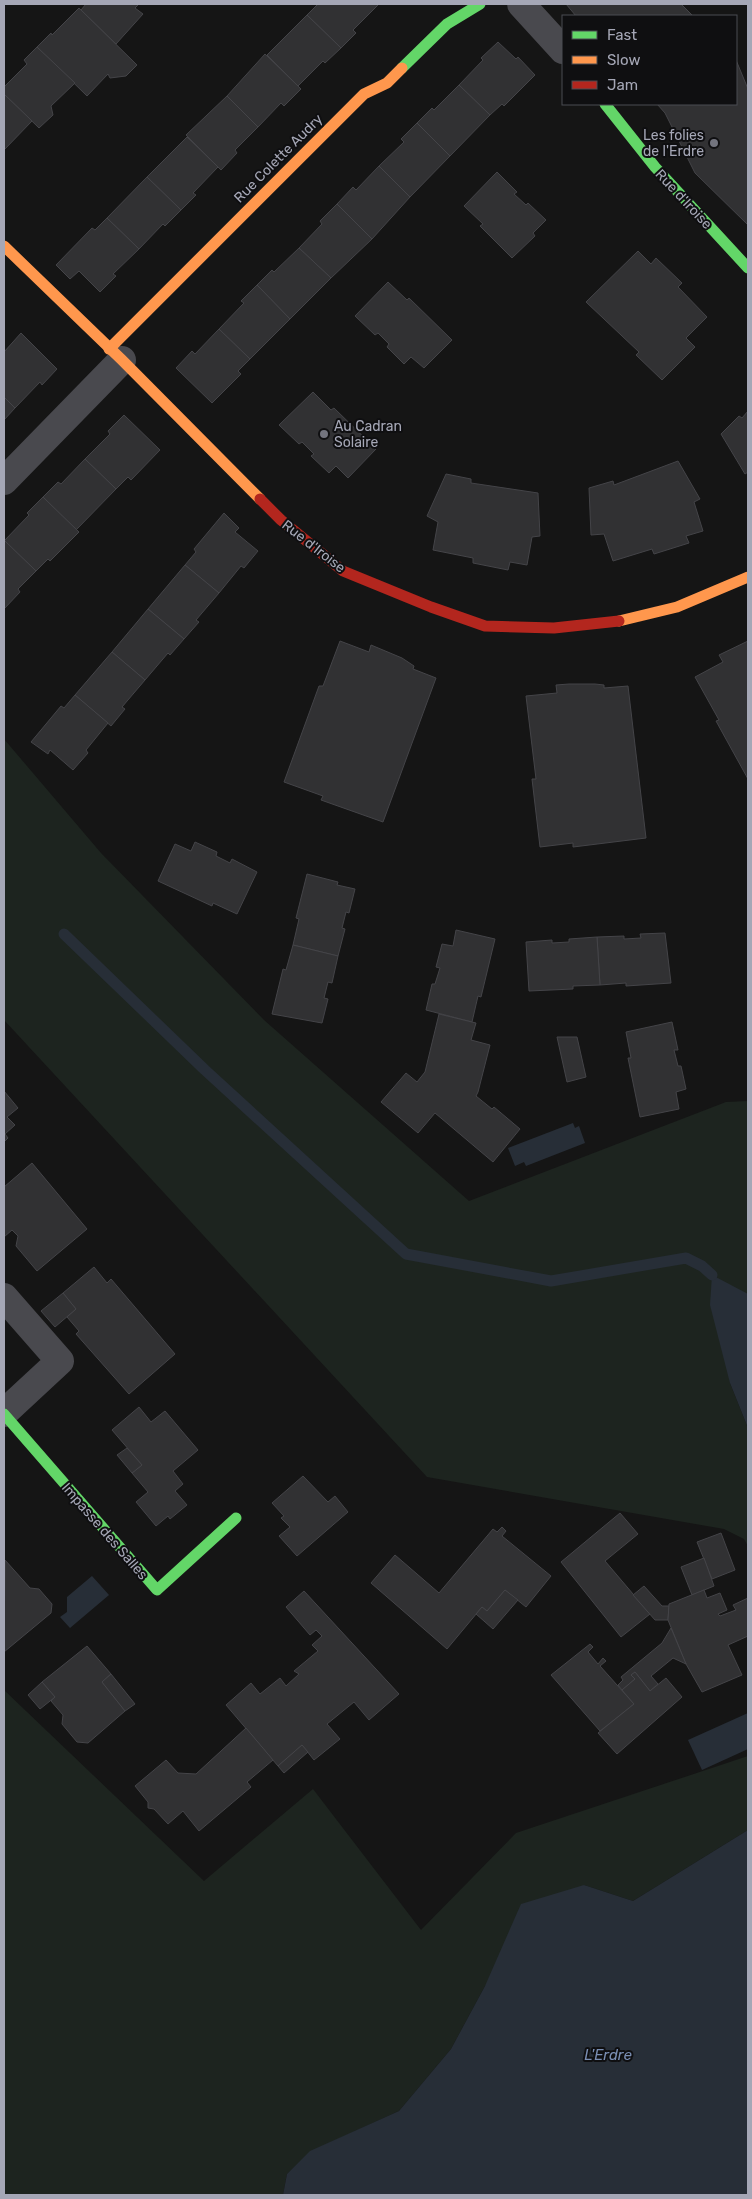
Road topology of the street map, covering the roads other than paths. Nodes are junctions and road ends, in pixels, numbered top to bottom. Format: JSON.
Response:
{"nodes":[{"id":1,"x":480,"y":4,"type":"edge"},
{"id":2,"x":521,"y":4,"type":"edge"},
{"id":3,"x":562,"y":49,"type":"edge"},
{"id":4,"x":606,"y":105,"type":"edge"},
{"id":5,"x":4,"y":246,"type":"edge"},
{"id":6,"x":748,"y":268,"type":"edge"},
{"id":7,"x":115,"y":355,"type":"junction"},
{"id":8,"x":4,"y":481,"type":"edge"},
{"id":9,"x":748,"y":577,"type":"edge"},
{"id":10,"x":4,"y":1297,"type":"edge"},
{"id":11,"x":4,"y":1414,"type":"edge"},
{"id":12,"x":236,"y":1518,"type":"dead end"}],
"edges":[{"from":1,"to":7,"type":"street","name":"Rue Colette Audry"},
{"from":2,"to":3,"type":"street"},
{"from":4,"to":6,"type":"street","name":"Rue d'Iroise"},
{"from":5,"to":7,"type":"street","name":"Rue d'Iroise"},
{"from":7,"to":8,"type":"street"},
{"from":7,"to":9,"type":"street","name":"Rue d'Iroise"},
{"from":10,"to":11,"type":"street","name":"Impasse des Salles"},
{"from":11,"to":12,"type":"street","name":"Impasse des Salles"}]}
